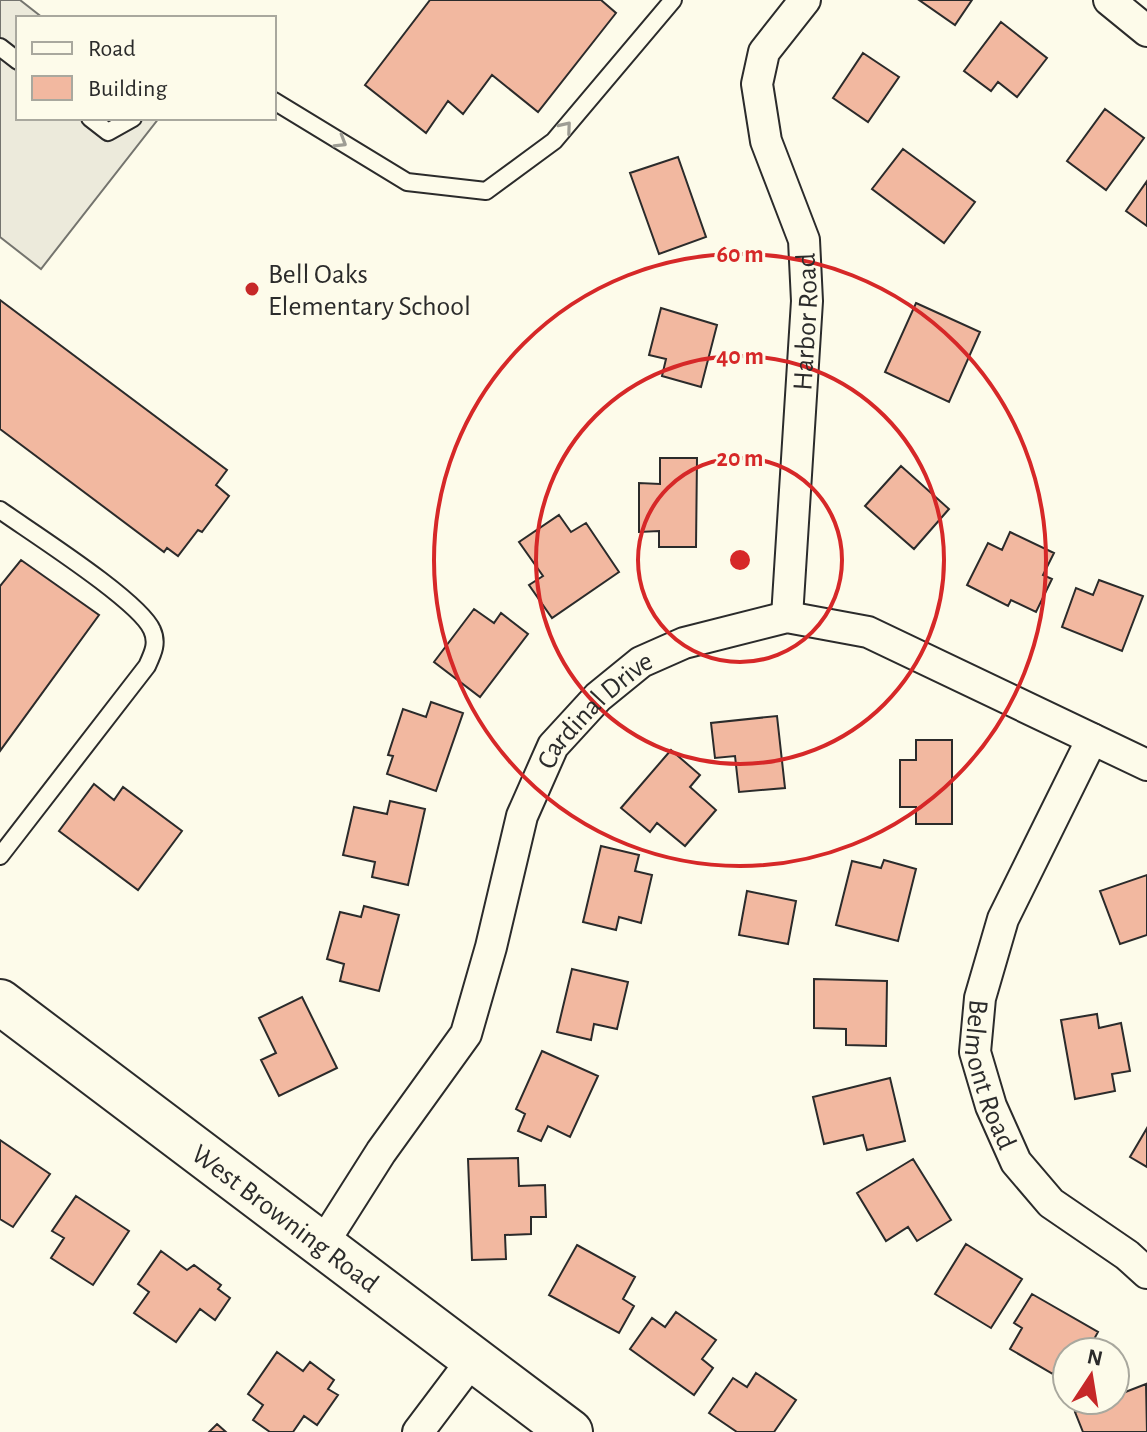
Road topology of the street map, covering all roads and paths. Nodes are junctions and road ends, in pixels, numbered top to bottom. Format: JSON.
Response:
{"nodes":[{"id":1,"x":673,"y":0,"type":"edge"},
{"id":2,"x":805,"y":0,"type":"edge"},
{"id":3,"x":1109,"y":0,"type":"edge"},
{"id":4,"x":1147,"y":31,"type":"edge"},
{"id":5,"x":0,"y":47,"type":"edge"},
{"id":6,"x":16,"y":59,"type":"edge"},
{"id":7,"x":276,"y":102,"type":"edge"},
{"id":8,"x":93,"y":120,"type":"edge"},
{"id":9,"x":129,"y":120,"type":"edge"},
{"id":10,"x":0,"y":510,"type":"edge"},
{"id":11,"x":787,"y":617,"type":"junction"},
{"id":12,"x":1092,"y":739,"type":"junction"},
{"id":13,"x":1147,"y":765,"type":"edge"},
{"id":14,"x":0,"y":856,"type":"edge"},
{"id":15,"x":0,"y":1002,"type":"edge"},
{"id":16,"x":322,"y":1245,"type":"junction"},
{"id":17,"x":1147,"y":1273,"type":"edge"},
{"id":18,"x":473,"y":1359,"type":"junction"},
{"id":19,"x":418,"y":1432,"type":"edge"},
{"id":20,"x":570,"y":1432,"type":"edge"}],
"edges":[{"from":7,"to":1,"type":"lane","one_way":true},
{"from":2,"to":11,"type":"street","name":"Harbor Road"},
{"from":3,"to":4,"type":"street"},
{"from":5,"to":6,"type":"lane"},
{"from":8,"to":9,"type":"lane"},
{"from":10,"to":14,"type":"lane"},
{"from":11,"to":12,"type":"street","name":"Cardinal Drive"},
{"from":11,"to":16,"type":"street","name":"Cardinal Drive"},
{"from":12,"to":13,"type":"street","name":"Cardinal Drive"},
{"from":12,"to":17,"type":"street","name":"Belmont Road"},
{"from":15,"to":16,"type":"main road","name":"West Browning Road"},
{"from":16,"to":18,"type":"main road","name":"West Browning Road"},
{"from":18,"to":19,"type":"street"},
{"from":18,"to":20,"type":"main road","name":"West Browning Road"}]}
